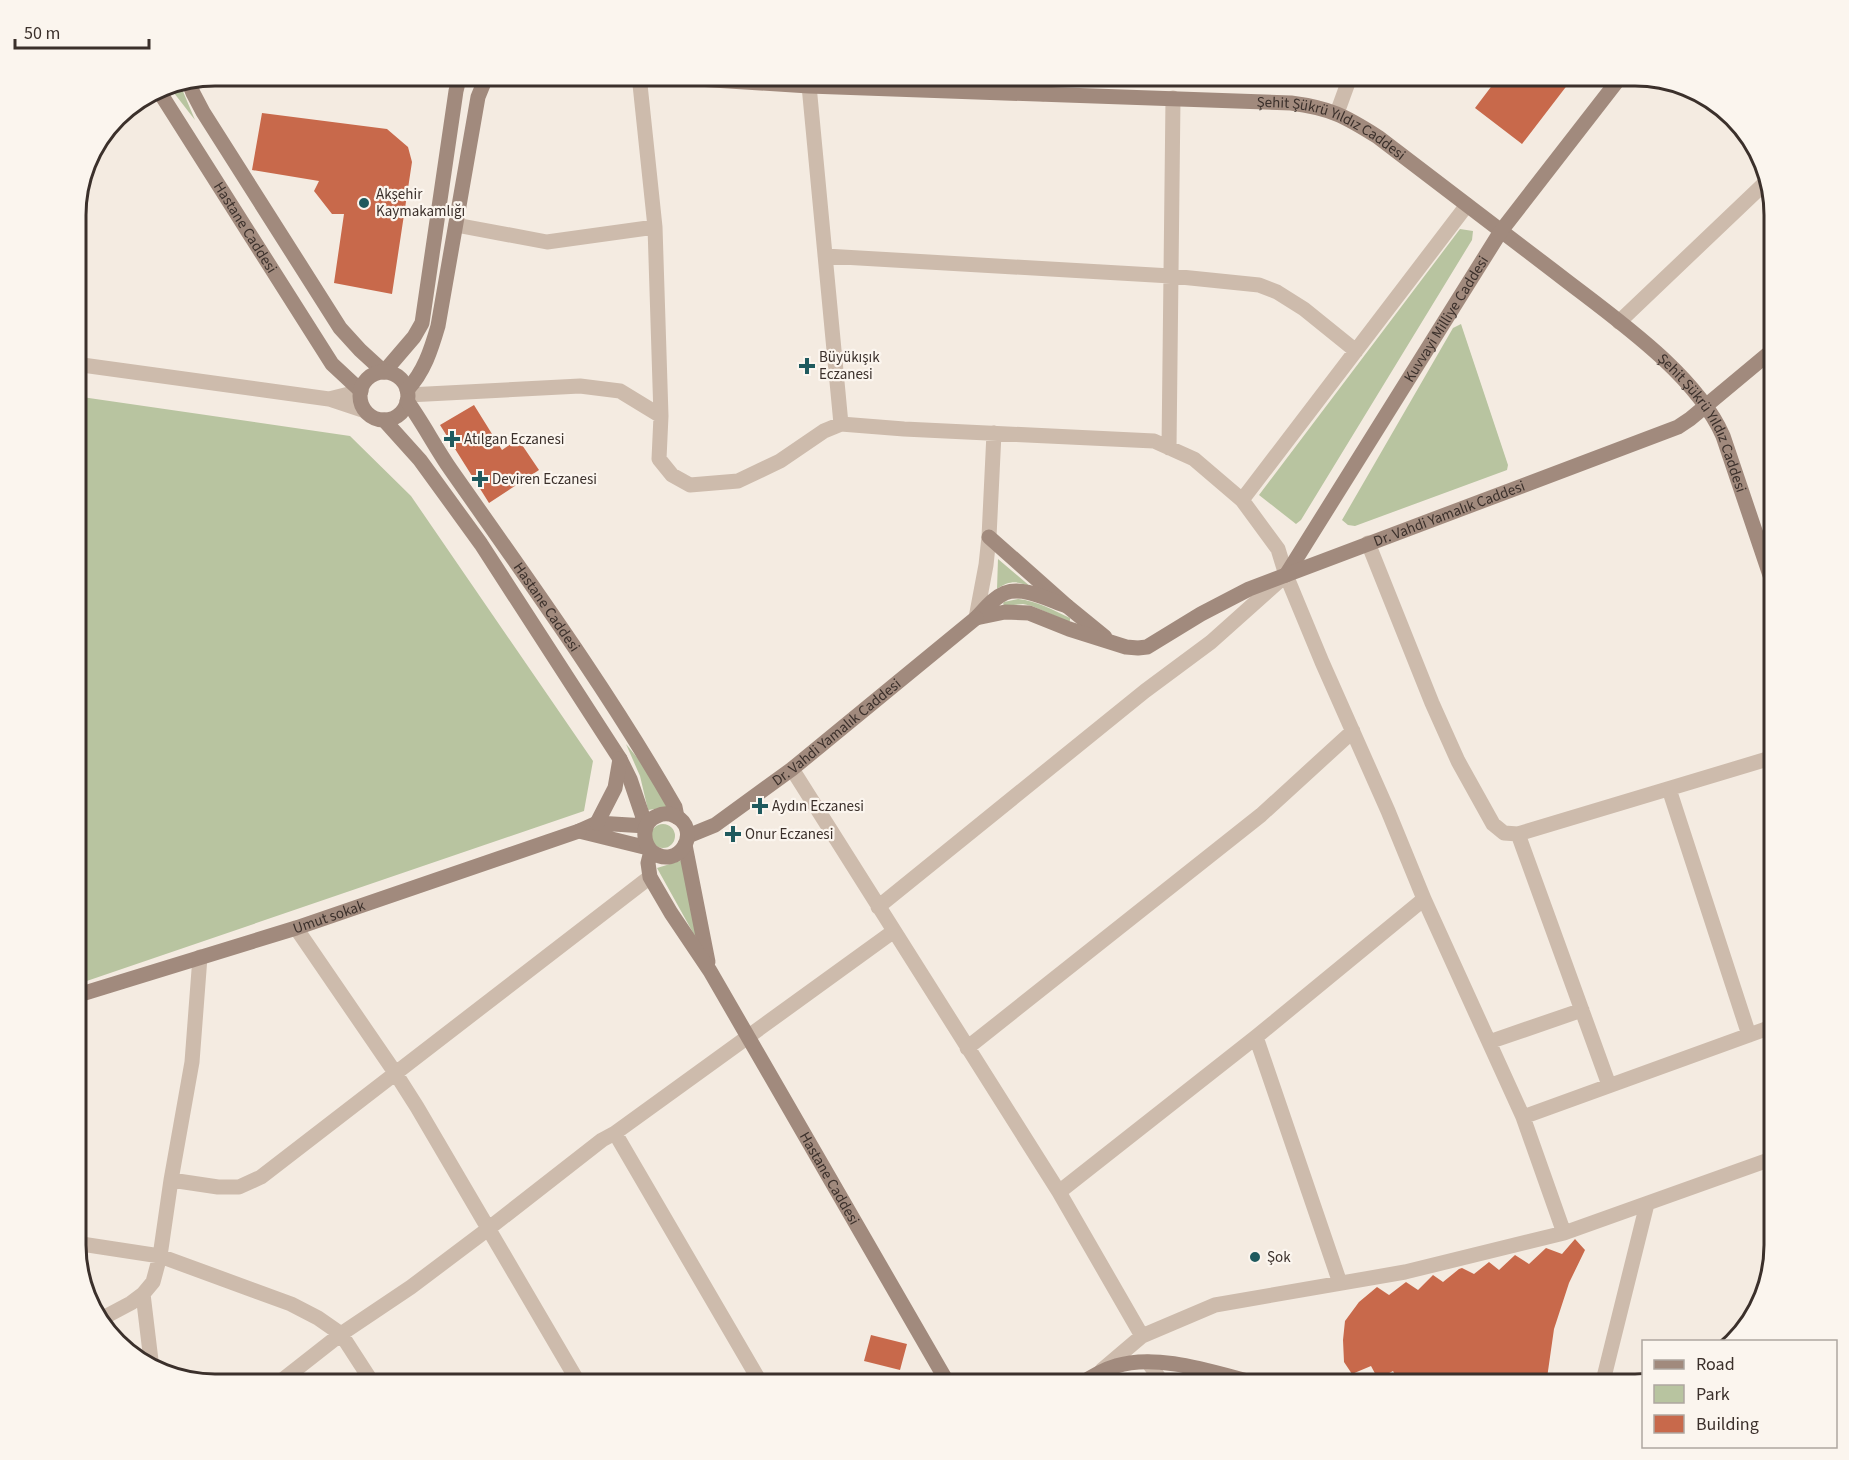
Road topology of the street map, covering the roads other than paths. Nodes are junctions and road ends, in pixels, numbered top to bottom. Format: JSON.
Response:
{"nodes":[{"id":1,"x":457,"y":86,"type":"edge"},
{"id":2,"x":482,"y":86,"type":"edge"},
{"id":3,"x":640,"y":86,"type":"edge"},
{"id":4,"x":808,"y":86,"type":"edge"},
{"id":5,"x":898,"y":86,"type":"edge"},
{"id":6,"x":1043,"y":86,"type":"edge"},
{"id":7,"x":1348,"y":86,"type":"edge"},
{"id":8,"x":1613,"y":86,"type":"edge"},
{"id":9,"x":192,"y":88,"type":"edge"},
{"id":10,"x":1043,"y":94,"type":"junction"},
{"id":11,"x":162,"y":96,"type":"edge"},
{"id":12,"x":1173,"y":98,"type":"junction"},
{"id":13,"x":1337,"y":113,"type":"junction"},
{"id":14,"x":1761,"y":187,"type":"edge"},
{"id":15,"x":1467,"y":205,"type":"junction"},
{"id":16,"x":456,"y":225,"type":"junction"},
{"id":17,"x":655,"y":227,"type":"junction"},
{"id":18,"x":1501,"y":231,"type":"junction"},
{"id":19,"x":825,"y":256,"type":"junction"},
{"id":20,"x":1171,"y":276,"type":"junction"},
{"id":21,"x":1619,"y":322,"type":"junction"},
{"id":22,"x":1356,"y":351,"type":"junction"},
{"id":23,"x":1764,"y":357,"type":"edge"},
{"id":24,"x":86,"y":366,"type":"edge"},
{"id":25,"x":384,"y":372,"type":"junction"},
{"id":26,"x":361,"y":391,"type":"junction"},
{"id":27,"x":407,"y":395,"type":"junction"},
{"id":28,"x":329,"y":399,"type":"junction"},
{"id":29,"x":1707,"y":405,"type":"junction"},
{"id":30,"x":365,"y":411,"type":"junction"},
{"id":31,"x":661,"y":416,"type":"junction"},
{"id":32,"x":384,"y":420,"type":"junction"},
{"id":33,"x":841,"y":423,"type":"junction"},
{"id":34,"x":994,"y":433,"type":"junction"},
{"id":35,"x":1169,"y":448,"type":"junction"},
{"id":36,"x":1242,"y":500,"type":"junction"},
{"id":37,"x":989,"y":537,"type":"junction"},
{"id":38,"x":1368,"y":543,"type":"junction"},
{"id":39,"x":1764,"y":557,"type":"edge"},
{"id":40,"x":1286,"y":575,"type":"junction"},
{"id":41,"x":1066,"y":606,"type":"junction"},
{"id":42,"x":976,"y":618,"type":"junction"},
{"id":43,"x":1110,"y":640,"type":"junction"},
{"id":44,"x":1353,"y":731,"type":"junction"},
{"id":45,"x":620,"y":759,"type":"junction"},
{"id":46,"x":1764,"y":760,"type":"edge"},
{"id":47,"x":792,"y":769,"type":"junction"},
{"id":48,"x":1669,"y":789,"type":"junction"},
{"id":49,"x":677,"y":817,"type":"junction"},
{"id":50,"x":597,"y":823,"type":"junction"},
{"id":51,"x":646,"y":826,"type":"junction"},
{"id":52,"x":579,"y":831,"type":"junction"},
{"id":53,"x":1518,"y":834,"type":"junction"},
{"id":54,"x":687,"y":841,"type":"junction"},
{"id":55,"x":649,"y":850,"type":"junction"},
{"id":56,"x":650,"y":878,"type":"junction"},
{"id":57,"x":1424,"y":899,"type":"junction"},
{"id":58,"x":878,"y":907,"type":"junction"},
{"id":59,"x":296,"y":928,"type":"junction"},
{"id":60,"x":894,"y":931,"type":"junction"},
{"id":61,"x":200,"y":957,"type":"junction"},
{"id":62,"x":710,"y":971,"type":"junction"},
{"id":63,"x":86,"y":993,"type":"edge"},
{"id":64,"x":1582,"y":1010,"type":"junction"},
{"id":65,"x":1764,"y":1030,"type":"edge"},
{"id":66,"x":1749,"y":1035,"type":"junction"},
{"id":67,"x":1256,"y":1037,"type":"junction"},
{"id":68,"x":748,"y":1038,"type":"junction"},
{"id":69,"x":1489,"y":1042,"type":"junction"},
{"id":70,"x":967,"y":1048,"type":"junction"},
{"id":71,"x":396,"y":1074,"type":"junction"},
{"id":72,"x":1609,"y":1085,"type":"junction"},
{"id":73,"x":1522,"y":1117,"type":"junction"},
{"id":74,"x":615,"y":1133,"type":"junction"},
{"id":75,"x":1764,"y":1162,"type":"edge"},
{"id":76,"x":171,"y":1180,"type":"junction"},
{"id":77,"x":1059,"y":1192,"type":"junction"},
{"id":78,"x":1647,"y":1204,"type":"junction"},
{"id":79,"x":488,"y":1229,"type":"junction"},
{"id":80,"x":1564,"y":1233,"type":"junction"},
{"id":81,"x":86,"y":1245,"type":"edge"},
{"id":82,"x":160,"y":1256,"type":"junction"},
{"id":83,"x":1340,"y":1283,"type":"junction"},
{"id":84,"x":142,"y":1294,"type":"junction"},
{"id":85,"x":107,"y":1316,"type":"edge"},
{"id":86,"x":341,"y":1334,"type":"junction"},
{"id":87,"x":1142,"y":1336,"type":"junction"},
{"id":88,"x":150,"y":1357,"type":"edge"},
{"id":89,"x":1148,"y":1362,"type":"junction"},
{"id":90,"x":1099,"y":1372,"type":"junction"},
{"id":91,"x":289,"y":1375,"type":"edge"},
{"id":92,"x":368,"y":1375,"type":"edge"},
{"id":93,"x":574,"y":1375,"type":"edge"},
{"id":94,"x":756,"y":1375,"type":"edge"},
{"id":95,"x":943,"y":1375,"type":"edge"},
{"id":96,"x":1094,"y":1375,"type":"edge"},
{"id":97,"x":1157,"y":1375,"type":"edge"},
{"id":98,"x":1222,"y":1375,"type":"edge"},
{"id":99,"x":1604,"y":1375,"type":"edge"}],
"edges":[{"from":1,"to":25,"type":"street"},
{"from":2,"to":16,"type":"street"},
{"from":3,"to":17,"type":"street"},
{"from":4,"to":19,"type":"street"},
{"from":5,"to":10,"type":"street","name":"Şehit Şükrü Yıldız Caddesi"},
{"from":6,"to":10,"type":"street"},
{"from":7,"to":13,"type":"street"},
{"from":8,"to":18,"type":"street","name":"Kuvvayi Milliye Caddesi"},
{"from":9,"to":25,"type":"street","name":"Hastane Caddesi"},
{"from":10,"to":12,"type":"street","name":"Şehit Şükrü Yıldız Caddesi"},
{"from":11,"to":26,"type":"street","name":"Hastane Caddesi"},
{"from":12,"to":13,"type":"street","name":"Şehit Şükrü Yıldız Caddesi"},
{"from":12,"to":20,"type":"street"},
{"from":13,"to":15,"type":"street","name":"Şehit Şükrü Yıldız Caddesi"},
{"from":14,"to":21,"type":"street"},
{"from":15,"to":18,"type":"street","name":"Şehit Şükrü Yıldız Caddesi"},
{"from":15,"to":22,"type":"street"},
{"from":16,"to":17,"type":"street"},
{"from":16,"to":27,"type":"street"},
{"from":17,"to":31,"type":"street"},
{"from":18,"to":21,"type":"street","name":"Şehit Şükrü Yıldız Caddesi"},
{"from":18,"to":40,"type":"street","name":"Kuvvayi Milliye Caddesi"},
{"from":19,"to":20,"type":"street"},
{"from":19,"to":33,"type":"street"},
{"from":20,"to":22,"type":"street"},
{"from":20,"to":35,"type":"street"},
{"from":21,"to":29,"type":"street","name":"Şehit Şükrü Yıldız Caddesi"},
{"from":22,"to":36,"type":"street"},
{"from":23,"to":29,"type":"street","name":"Dr. Vahdi Yamalık Caddesi"},
{"from":24,"to":28,"type":"street"},
{"from":25,"to":26,"type":"street"},
{"from":25,"to":27,"type":"street"},
{"from":26,"to":28,"type":"street"},
{"from":26,"to":30,"type":"street"},
{"from":27,"to":31,"type":"street"},
{"from":27,"to":32,"type":"street"},
{"from":27,"to":49,"type":"street","name":"Hastane Caddesi"},
{"from":28,"to":30,"type":"street"},
{"from":29,"to":38,"type":"street","name":"Dr. Vahdi Yamalık Caddesi"},
{"from":29,"to":39,"type":"street","name":"Şehit Şükrü Yıldız Caddesi"},
{"from":30,"to":32,"type":"street"},
{"from":31,"to":33,"type":"street"},
{"from":32,"to":45,"type":"street","name":"Hastane Caddesi"},
{"from":33,"to":34,"type":"street"},
{"from":34,"to":35,"type":"street"},
{"from":34,"to":37,"type":"street"},
{"from":35,"to":36,"type":"street"},
{"from":36,"to":40,"type":"street"},
{"from":37,"to":41,"type":"street","name":"Dr. Vahdi Yamalık Caddesi"},
{"from":37,"to":42,"type":"street"},
{"from":38,"to":40,"type":"street","name":"Dr. Vahdi Yamalık Caddesi"},
{"from":38,"to":53,"type":"street"},
{"from":40,"to":43,"type":"street","name":"Dr. Vahdi Yamalık Caddesi"},
{"from":40,"to":44,"type":"street"},
{"from":40,"to":58,"type":"street"},
{"from":41,"to":42,"type":"street","name":"Dr. Vahdi Yamalık Caddesi"},
{"from":41,"to":43,"type":"street","name":"Dr. Vahdi Yamalık Caddesi"},
{"from":42,"to":43,"type":"street","name":"Dr. Vahdi Yamalık Caddesi"},
{"from":42,"to":47,"type":"street","name":"Dr. Vahdi Yamalık Caddesi"},
{"from":44,"to":57,"type":"street"},
{"from":44,"to":70,"type":"street"},
{"from":45,"to":50,"type":"street"},
{"from":45,"to":51,"type":"street","name":"Hastane Caddesi"},
{"from":46,"to":48,"type":"street"},
{"from":47,"to":54,"type":"street","name":"Dr. Vahdi Yamalık Caddesi"},
{"from":47,"to":58,"type":"street"},
{"from":48,"to":53,"type":"street"},
{"from":48,"to":66,"type":"street"},
{"from":49,"to":51,"type":"street"},
{"from":49,"to":54,"type":"street","name":"Hastane Caddesi"},
{"from":50,"to":51,"type":"street"},
{"from":50,"to":52,"type":"street","name":"Umut sokak"},
{"from":51,"to":55,"type":"street","name":"Hastane Caddesi"},
{"from":52,"to":55,"type":"street"},
{"from":52,"to":59,"type":"street","name":"Umut sokak"},
{"from":53,"to":64,"type":"street"},
{"from":54,"to":55,"type":"street"},
{"from":54,"to":62,"type":"street","name":"Hastane Caddesi"},
{"from":55,"to":56,"type":"street","name":"Hastane Caddesi"},
{"from":56,"to":62,"type":"street","name":"Hastane Caddesi"},
{"from":56,"to":71,"type":"street"},
{"from":57,"to":67,"type":"street"},
{"from":57,"to":69,"type":"street"},
{"from":58,"to":60,"type":"street"},
{"from":59,"to":61,"type":"street","name":"Umut sokak"},
{"from":59,"to":71,"type":"street"},
{"from":60,"to":68,"type":"street"},
{"from":60,"to":70,"type":"street"},
{"from":61,"to":63,"type":"street","name":"Umut sokak"},
{"from":61,"to":76,"type":"street"},
{"from":62,"to":68,"type":"street","name":"Hastane Caddesi"},
{"from":64,"to":69,"type":"street"},
{"from":64,"to":72,"type":"street"},
{"from":65,"to":66,"type":"street"},
{"from":66,"to":72,"type":"street"},
{"from":67,"to":77,"type":"street"},
{"from":67,"to":83,"type":"street"},
{"from":68,"to":74,"type":"street"},
{"from":68,"to":95,"type":"street","name":"Hastane Caddesi"},
{"from":69,"to":73,"type":"street"},
{"from":70,"to":77,"type":"street"},
{"from":71,"to":76,"type":"street"},
{"from":71,"to":79,"type":"street"},
{"from":72,"to":73,"type":"street"},
{"from":73,"to":80,"type":"street"},
{"from":74,"to":79,"type":"street"},
{"from":74,"to":94,"type":"street"},
{"from":75,"to":78,"type":"street"},
{"from":76,"to":82,"type":"street"},
{"from":77,"to":87,"type":"street"},
{"from":78,"to":80,"type":"street"},
{"from":78,"to":99,"type":"street"},
{"from":79,"to":86,"type":"street"},
{"from":79,"to":93,"type":"street"},
{"from":80,"to":83,"type":"street"},
{"from":81,"to":82,"type":"street"},
{"from":82,"to":84,"type":"street"},
{"from":82,"to":86,"type":"street"},
{"from":83,"to":87,"type":"street"},
{"from":84,"to":85,"type":"street"},
{"from":84,"to":88,"type":"street"},
{"from":86,"to":91,"type":"street"},
{"from":86,"to":92,"type":"street"},
{"from":87,"to":90,"type":"street"},
{"from":89,"to":90,"type":"street"},
{"from":89,"to":97,"type":"street"},
{"from":89,"to":98,"type":"street"},
{"from":90,"to":96,"type":"street"}]}
